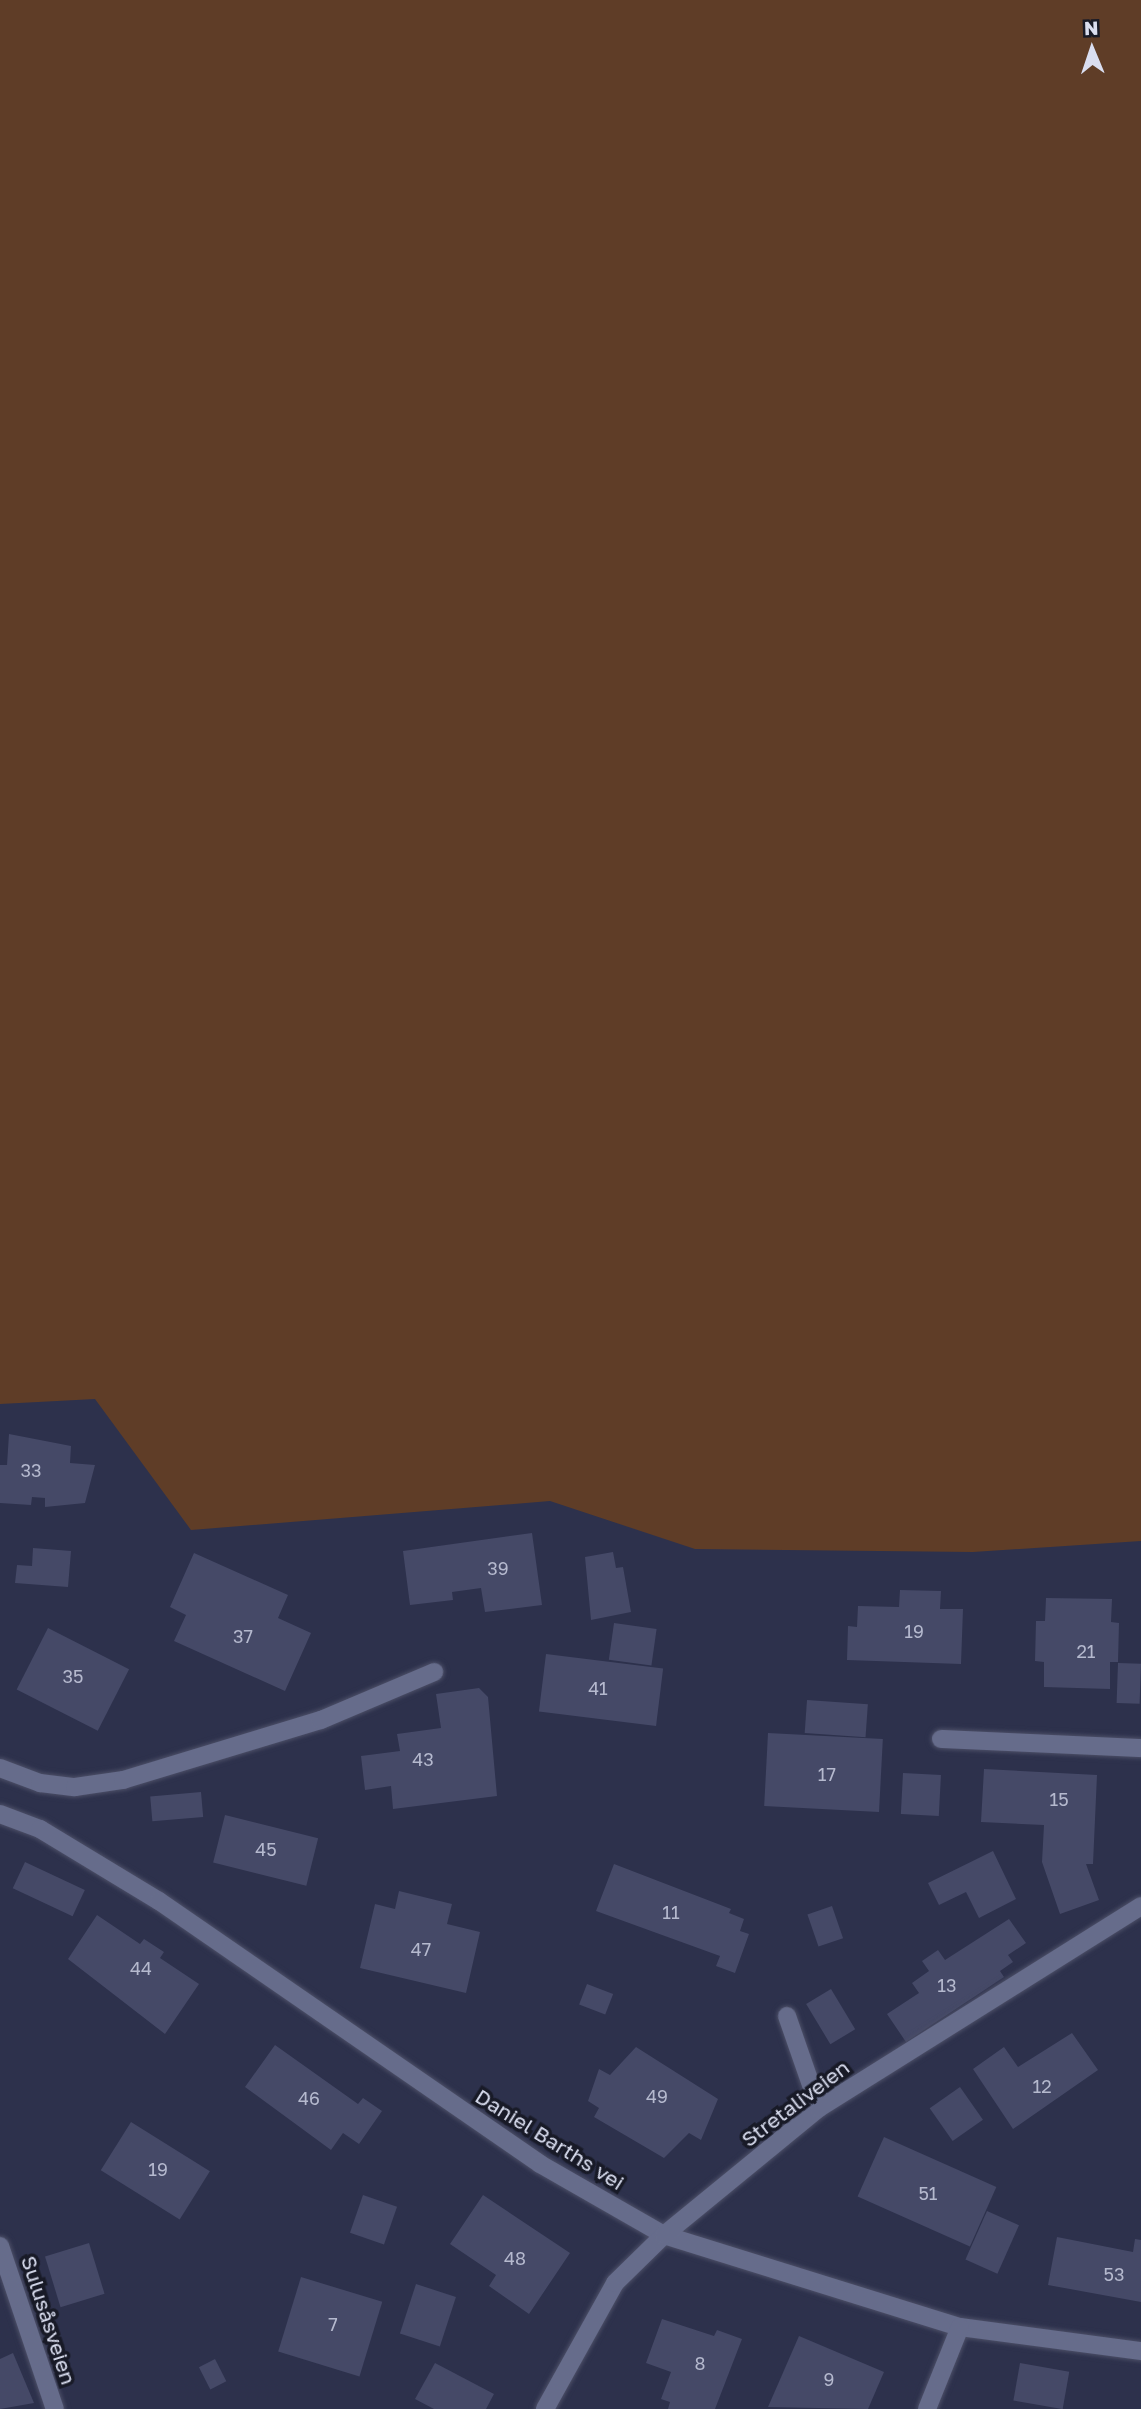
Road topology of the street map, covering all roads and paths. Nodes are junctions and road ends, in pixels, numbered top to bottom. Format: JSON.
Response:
{"nodes":[{"id":1,"x":434,"y":1672,"type":"dead end"},
{"id":2,"x":941,"y":1739,"type":"dead end"},
{"id":3,"x":1141,"y":1748,"type":"edge"},
{"id":4,"x":0,"y":1768,"type":"edge"},
{"id":5,"x":0,"y":1814,"type":"edge"},
{"id":6,"x":1141,"y":1906,"type":"edge"},
{"id":7,"x":788,"y":2016,"type":"dead end"},
{"id":8,"x":819,"y":2108,"type":"junction"},
{"id":9,"x":664,"y":2235,"type":"junction"},
{"id":10,"x":0,"y":2246,"type":"edge"},
{"id":11,"x":960,"y":2327,"type":"junction"},
{"id":12,"x":1141,"y":2351,"type":"edge"},
{"id":13,"x":55,"y":2409,"type":"edge"},
{"id":14,"x":545,"y":2409,"type":"edge"},
{"id":15,"x":927,"y":2409,"type":"edge"}],
"edges":[{"from":1,"to":4,"type":"street"},
{"from":2,"to":3,"type":"street"},
{"from":5,"to":9,"type":"street","name":"Daniel Barths vei"},
{"from":6,"to":8,"type":"street","name":"Stretaliveien"},
{"from":7,"to":8,"type":"street"},
{"from":8,"to":9,"type":"street","name":"Stretaliveien"},
{"from":9,"to":11,"type":"street","name":"Daniel Barths vei"},
{"from":9,"to":14,"type":"street","name":"Stretaliveien"},
{"from":10,"to":13,"type":"street","name":"Sulusåsveien"},
{"from":11,"to":12,"type":"street","name":"Daniel Barths vei"},
{"from":11,"to":15,"type":"street"}]}
